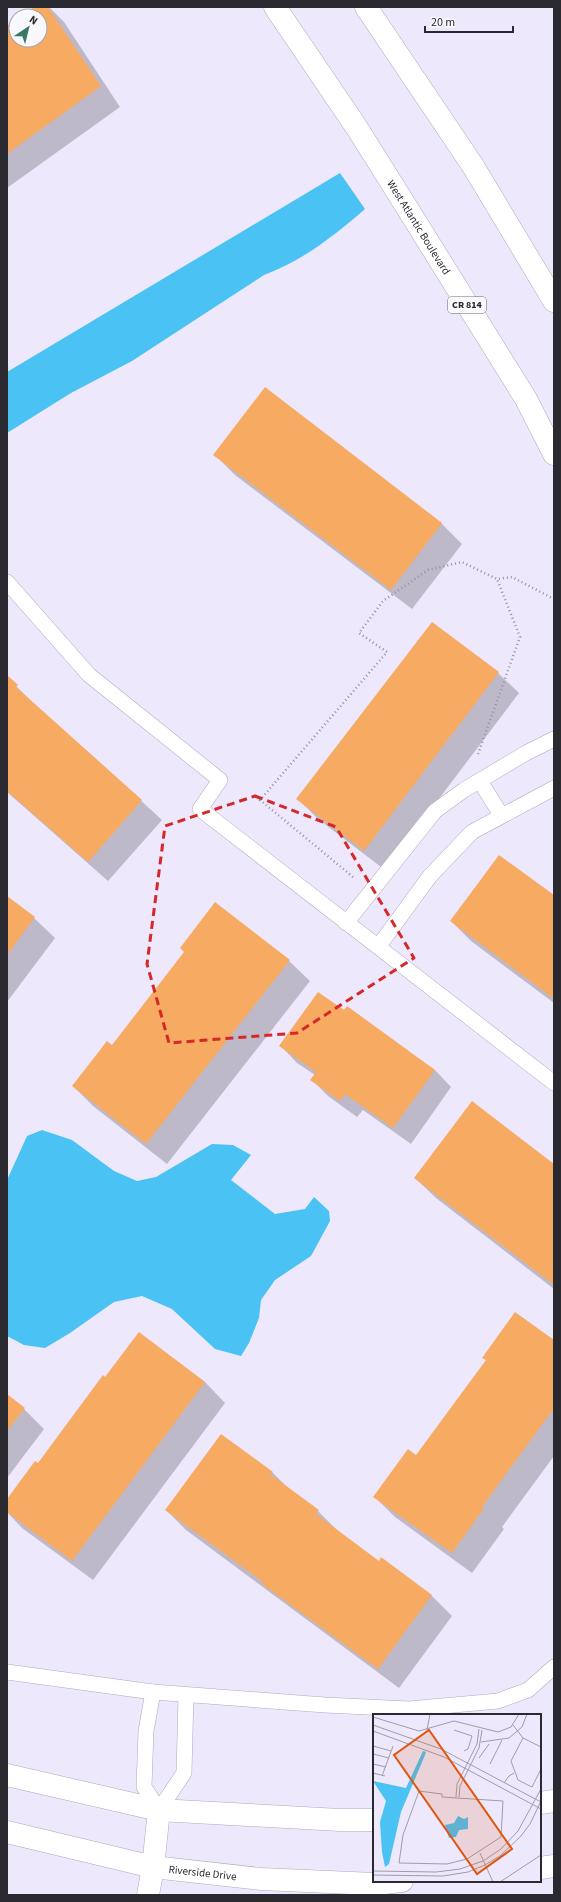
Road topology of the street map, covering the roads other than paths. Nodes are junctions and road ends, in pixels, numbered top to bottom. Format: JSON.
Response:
{"nodes":[{"id":1,"x":275,"y":7,"type":"edge"},
{"id":2,"x":366,"y":7,"type":"edge"},
{"id":3,"x":554,"y":301,"type":"edge"},
{"id":4,"x":554,"y":454,"type":"edge"},
{"id":5,"x":7,"y":582,"type":"edge"},
{"id":6,"x":554,"y":739,"type":"edge"},
{"id":7,"x":480,"y":781,"type":"junction"},
{"id":8,"x":554,"y":788,"type":"edge"},
{"id":9,"x":501,"y":815,"type":"junction"},
{"id":10,"x":346,"y":923,"type":"junction"},
{"id":11,"x":378,"y":947,"type":"junction"},
{"id":12,"x":554,"y":1083,"type":"edge"},
{"id":13,"x":554,"y":1667,"type":"edge"},
{"id":14,"x":7,"y":1672,"type":"edge"},
{"id":15,"x":153,"y":1692,"type":"junction"},
{"id":16,"x":186,"y":1695,"type":"junction"},
{"id":17,"x":7,"y":1775,"type":"edge"},
{"id":18,"x":554,"y":1801,"type":"edge"},
{"id":19,"x":541,"y":1803,"type":"edge"},
{"id":20,"x":159,"y":1810,"type":"junction"},
{"id":21,"x":373,"y":1820,"type":"edge"},
{"id":22,"x":7,"y":1832,"type":"edge"},
{"id":23,"x":554,"y":1866,"type":"edge"},
{"id":24,"x":153,"y":1867,"type":"junction"},
{"id":25,"x":541,"y":1868,"type":"edge"},
{"id":26,"x":393,"y":1882,"type":"edge"},
{"id":27,"x":148,"y":1895,"type":"edge"}],
"edges":[{"from":1,"to":4,"type":"street","name":"West Atlantic Boulevard","number":"CR 814"},
{"from":2,"to":3,"type":"street"},
{"from":5,"to":10,"type":"lane"},
{"from":6,"to":7,"type":"lane"},
{"from":7,"to":9,"type":"lane"},
{"from":7,"to":10,"type":"lane"},
{"from":8,"to":9,"type":"lane"},
{"from":9,"to":11,"type":"lane"},
{"from":10,"to":11,"type":"lane"},
{"from":11,"to":12,"type":"lane"},
{"from":13,"to":16,"type":"lane"},
{"from":14,"to":15,"type":"lane"},
{"from":15,"to":16,"type":"lane"},
{"from":15,"to":20,"type":"lane"},
{"from":16,"to":20,"type":"lane"},
{"from":17,"to":20,"type":"street"},
{"from":18,"to":19,"type":"street"},
{"from":20,"to":21,"type":"street"},
{"from":20,"to":24,"type":"street"},
{"from":22,"to":24,"type":"street","name":"Riverside Drive"},
{"from":23,"to":25,"type":"street"},
{"from":24,"to":26,"type":"street","name":"Riverside Drive"},
{"from":24,"to":27,"type":"street"}]}
